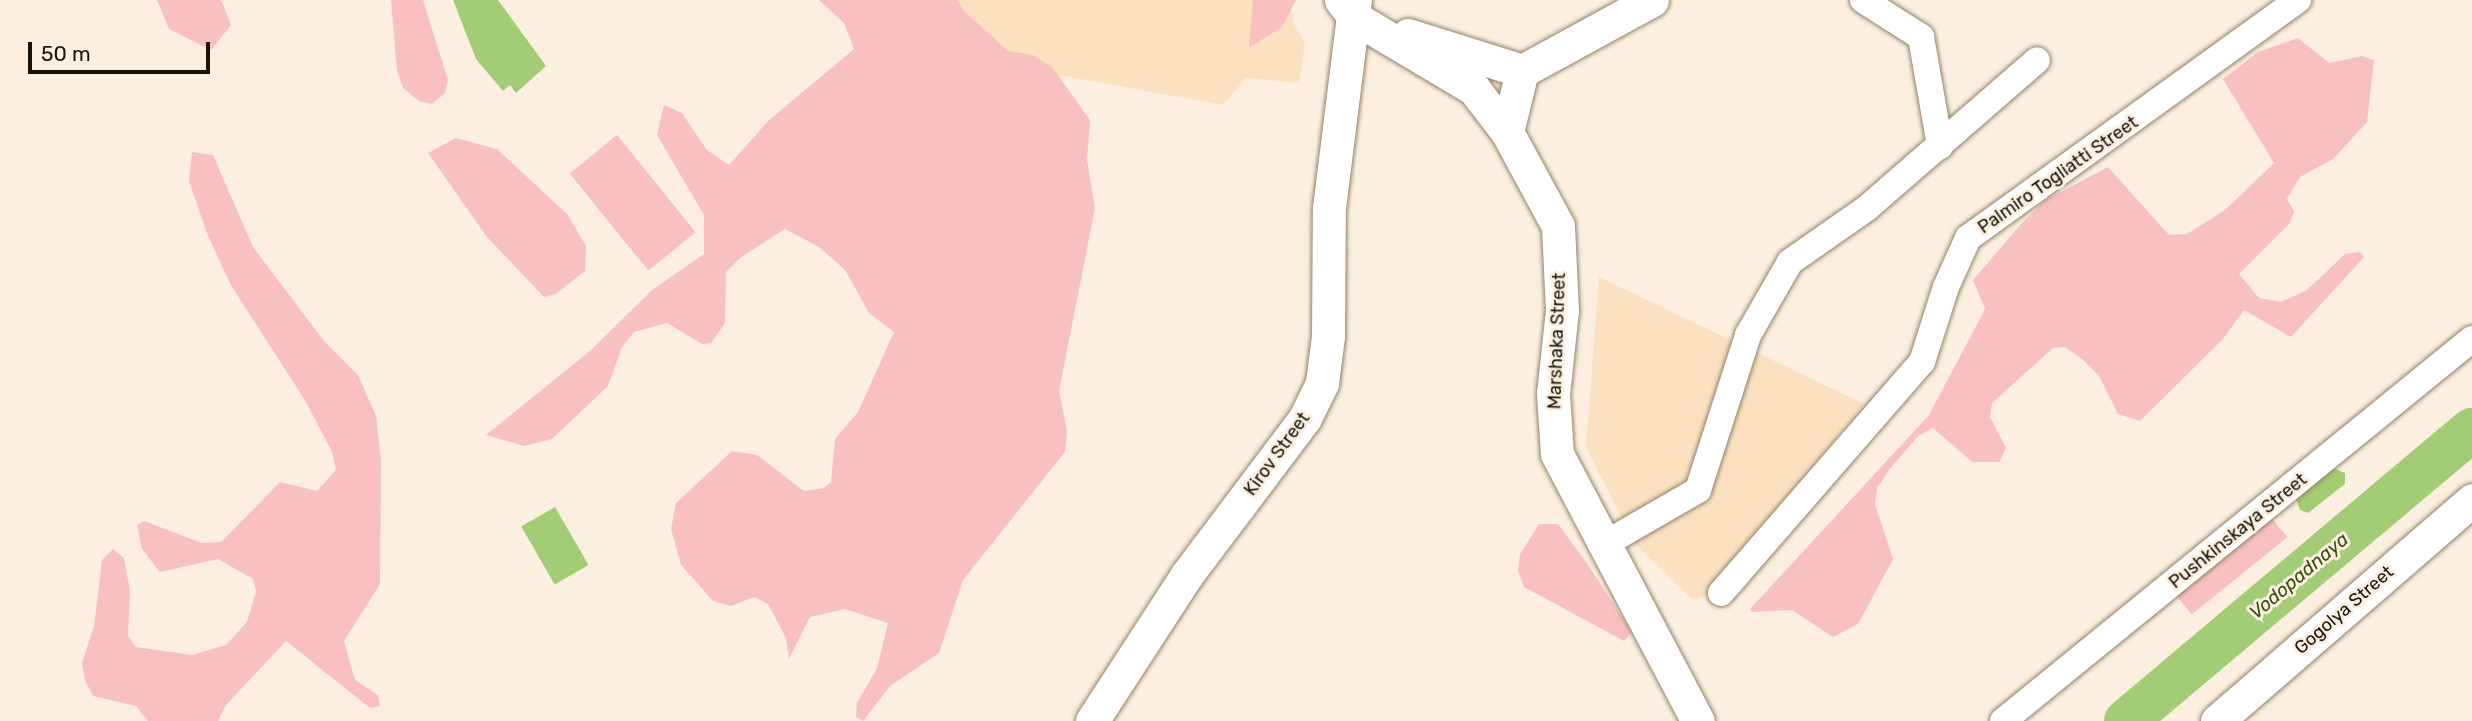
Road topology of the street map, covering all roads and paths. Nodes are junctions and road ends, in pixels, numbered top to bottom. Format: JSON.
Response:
{"nodes":[{"id":1,"x":1652,"y":0,"type":"edge"},
{"id":2,"x":1863,"y":0,"type":"edge"},
{"id":3,"x":2298,"y":0,"type":"edge"},
{"id":4,"x":1350,"y":6,"type":"edge"},
{"id":5,"x":1408,"y":34,"type":"junction"},
{"id":6,"x":2037,"y":60,"type":"dead end"},
{"id":7,"x":1522,"y":71,"type":"junction"},
{"id":8,"x":1509,"y":119,"type":"junction"},
{"id":9,"x":1940,"y":146,"type":"junction"},
{"id":10,"x":2472,"y":339,"type":"edge"},
{"id":11,"x":2472,"y":500,"type":"edge"},
{"id":12,"x":1615,"y":538,"type":"junction"},
{"id":13,"x":1721,"y":593,"type":"dead end"},
{"id":14,"x":1092,"y":721,"type":"edge"},
{"id":15,"x":1698,"y":721,"type":"edge"},
{"id":16,"x":1715,"y":721,"type":"edge"},
{"id":17,"x":2003,"y":721,"type":"edge"},
{"id":18,"x":2217,"y":721,"type":"edge"}],
"edges":[{"from":1,"to":7,"type":"main road"},
{"from":2,"to":9,"type":"street"},
{"from":3,"to":13,"type":"street","name":"Palmiro Togliatti Street"},
{"from":4,"to":5,"type":"main road"},
{"from":4,"to":8,"type":"main road","name":"Marshaka Street"},
{"from":4,"to":14,"type":"main road","name":"Kirov Street"},
{"from":5,"to":7,"type":"main road"},
{"from":5,"to":8,"type":"main road"},
{"from":6,"to":9,"type":"street"},
{"from":7,"to":8,"type":"main road"},
{"from":8,"to":12,"type":"main road","name":"Marshaka Street"},
{"from":8,"to":15,"type":"main road","name":"Marshaka Street"},
{"from":9,"to":12,"type":"street"},
{"from":10,"to":17,"type":"street","name":"Pushkinskaya Street"},
{"from":11,"to":18,"type":"main road","name":"Gogolya Street"},
{"from":12,"to":16,"type":"main road","name":"Marshaka Street"}]}
